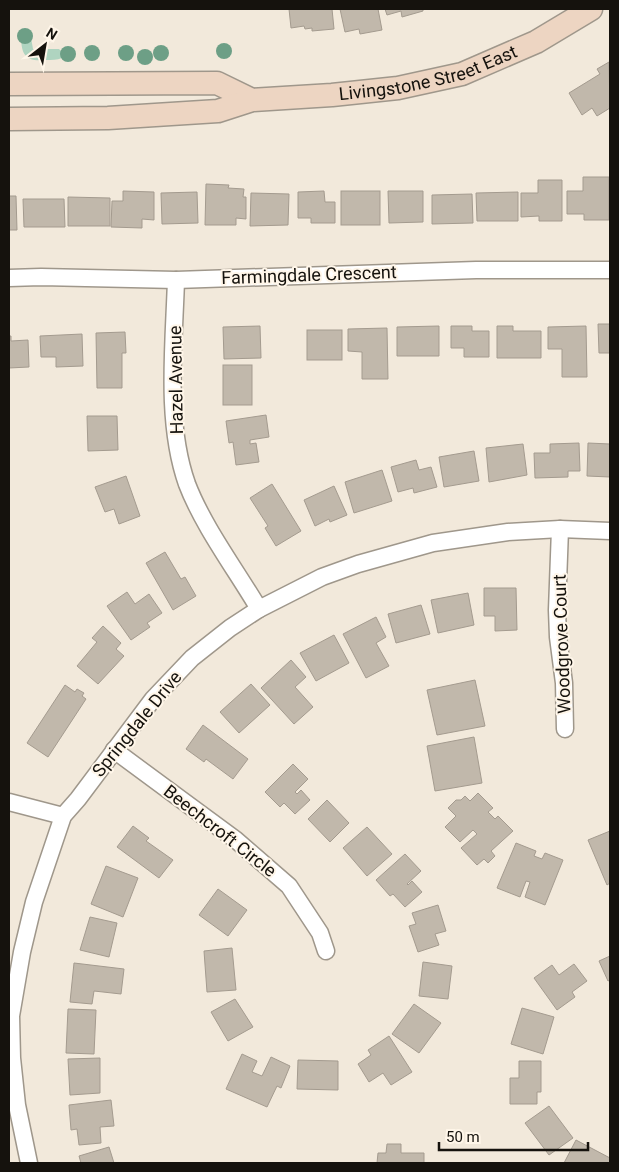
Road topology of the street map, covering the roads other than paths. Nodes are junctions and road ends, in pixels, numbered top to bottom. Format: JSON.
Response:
{"nodes":[{"id":1,"x":591,"y":9,"type":"edge"},
{"id":2,"x":9,"y":84,"type":"edge"},
{"id":3,"x":252,"y":100,"type":"junction"},
{"id":4,"x":9,"y":119,"type":"edge"},
{"id":5,"x":610,"y":270,"type":"edge"},
{"id":6,"x":9,"y":278,"type":"edge"},
{"id":7,"x":176,"y":280,"type":"junction"},
{"id":8,"x":560,"y":529,"type":"junction"},
{"id":9,"x":610,"y":530,"type":"edge"},
{"id":10,"x":259,"y":609,"type":"junction"},
{"id":11,"x":565,"y":729,"type":"dead end"},
{"id":12,"x":114,"y":750,"type":"junction"},
{"id":13,"x":9,"y":802,"type":"edge"},
{"id":14,"x":63,"y":816,"type":"junction"},
{"id":15,"x":326,"y":951,"type":"dead end"},
{"id":16,"x":10,"y":1016,"type":"edge"},
{"id":17,"x":29,"y":1163,"type":"edge"}],
"edges":[{"from":1,"to":3,"type":"street","name":"Livingstone Street East"},
{"from":2,"to":3,"type":"street","name":"Livingstone Street East"},
{"from":3,"to":4,"type":"street","name":"Livingstone Street East"},
{"from":5,"to":7,"type":"street","name":"Farmingdale Crescent"},
{"from":6,"to":7,"type":"street","name":"Farmingdale Crescent"},
{"from":7,"to":10,"type":"street","name":"Hazel Avenue"},
{"from":8,"to":9,"type":"street","name":"Springdale Drive"},
{"from":8,"to":10,"type":"street","name":"Springdale Drive"},
{"from":8,"to":11,"type":"street","name":"Woodgrove Court"},
{"from":10,"to":12,"type":"street","name":"Springdale Drive"},
{"from":12,"to":14,"type":"street","name":"Springdale Drive"},
{"from":12,"to":15,"type":"street","name":"Beechcroft Circle"},
{"from":13,"to":14,"type":"street"},
{"from":14,"to":16,"type":"street","name":"Springdale Drive"},
{"from":16,"to":17,"type":"street","name":"Springdale Drive"}]}
